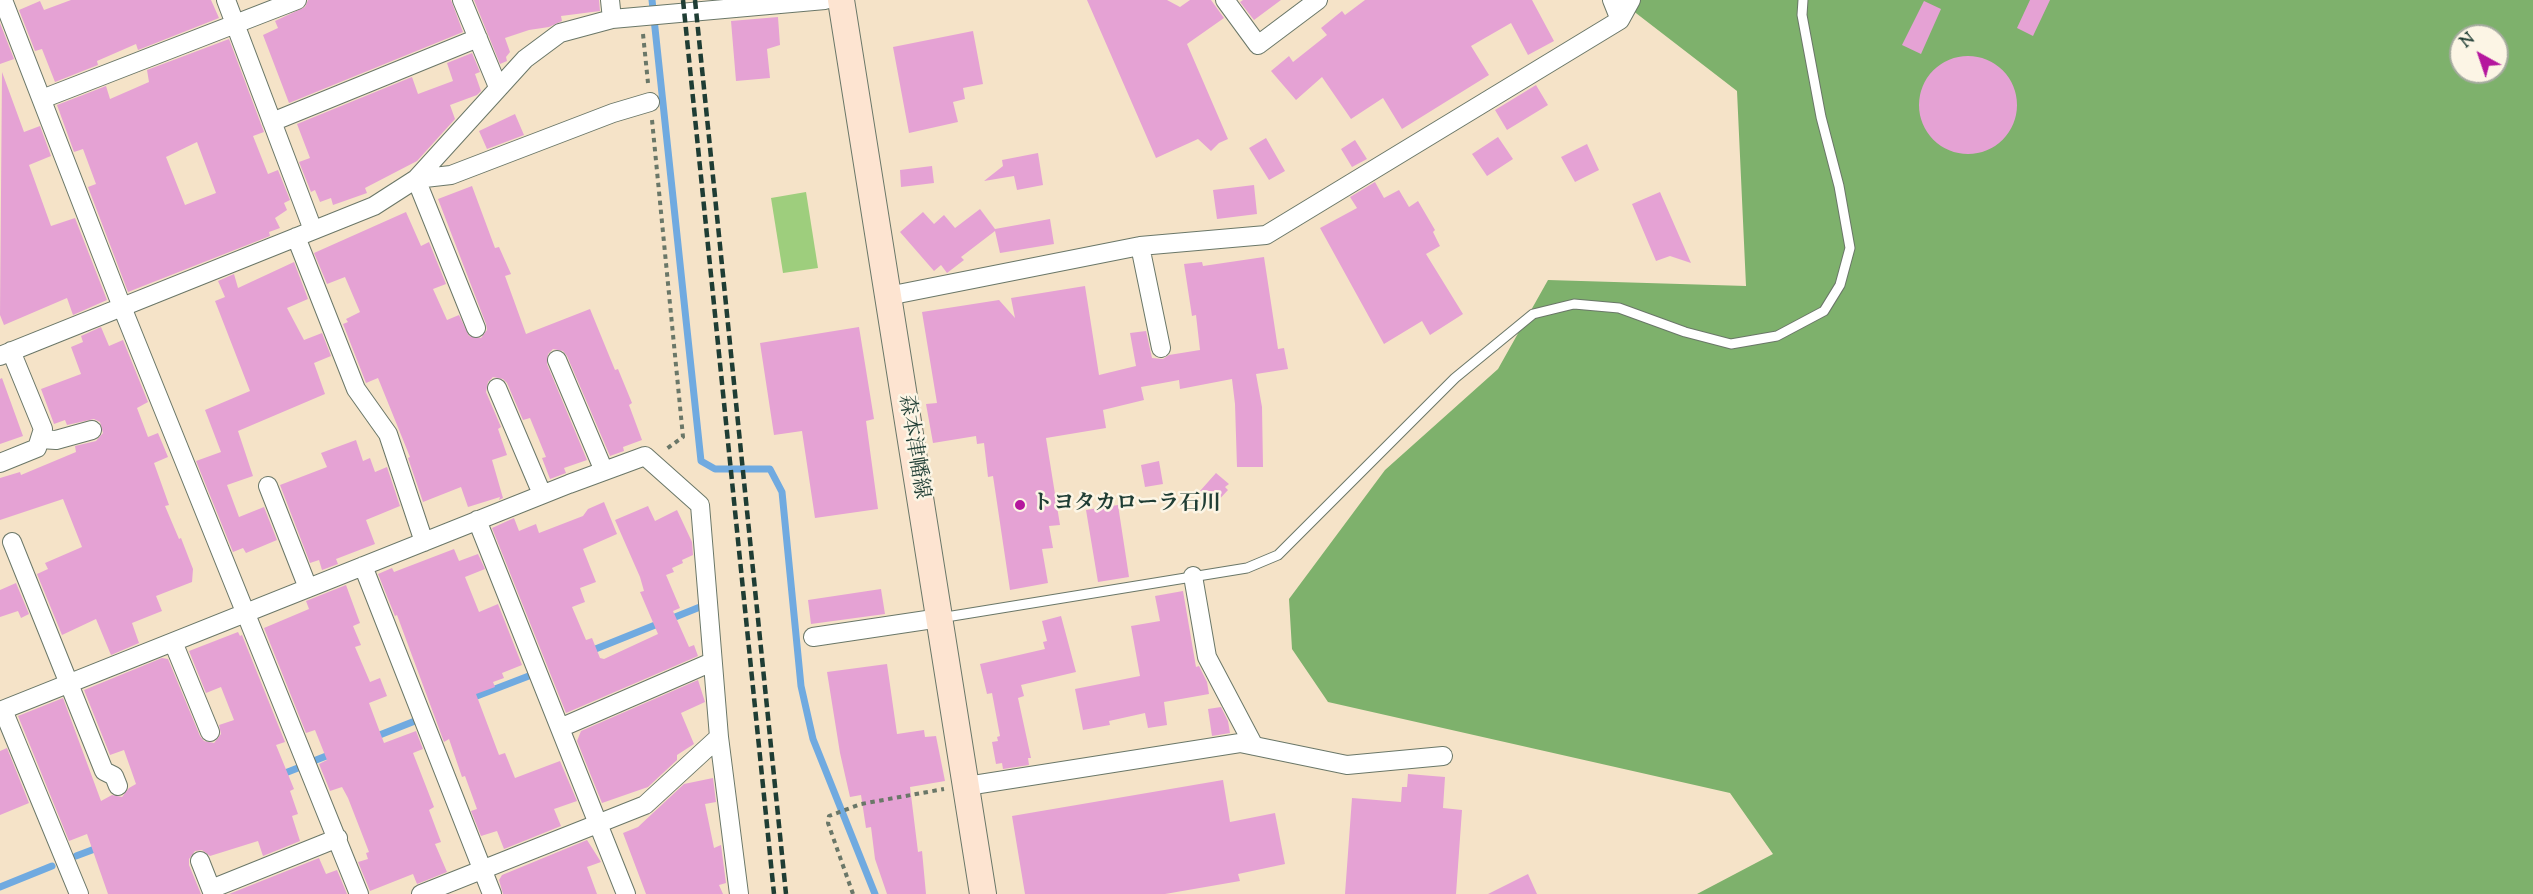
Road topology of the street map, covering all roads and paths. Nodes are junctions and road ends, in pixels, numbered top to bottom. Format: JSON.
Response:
{"nodes":[{"id":1,"x":226,"y":0,"type":"edge"},
{"id":2,"x":297,"y":0,"type":"edge"},
{"id":3,"x":462,"y":0,"type":"edge"},
{"id":4,"x":610,"y":0,"type":"edge"},
{"id":5,"x":825,"y":0,"type":"edge"},
{"id":6,"x":841,"y":0,"type":"edge"},
{"id":7,"x":1225,"y":0,"type":"edge"},
{"id":8,"x":1318,"y":0,"type":"edge"},
{"id":9,"x":1612,"y":0,"type":"edge"},
{"id":10,"x":1631,"y":0,"type":"edge"},
{"id":11,"x":1803,"y":0,"type":"edge"},
{"id":12,"x":3,"y":1,"type":"edge"},
{"id":13,"x":641,"y":17,"type":"junction"},
{"id":14,"x":612,"y":19,"type":"junction"},
{"id":15,"x":1620,"y":21,"type":"junction"},
{"id":16,"x":235,"y":24,"type":"junction"},
{"id":17,"x":478,"y":38,"type":"junction"},
{"id":18,"x":498,"y":87,"type":"junction"},
{"id":19,"x":42,"y":99,"type":"junction"},
{"id":20,"x":650,"y":102,"type":"junction"},
{"id":21,"x":272,"y":122,"type":"junction"},
{"id":22,"x":416,"y":179,"type":"junction"},
{"id":23,"x":304,"y":234,"type":"junction"},
{"id":24,"x":1140,"y":246,"type":"junction"},
{"id":25,"x":888,"y":296,"type":"junction"},
{"id":26,"x":122,"y":308,"type":"junction"},
{"id":27,"x":476,"y":328,"type":"dead end"},
{"id":28,"x":1161,"y":348,"type":"dead end"},
{"id":29,"x":6,"y":354,"type":"edge"},
{"id":30,"x":557,"y":360,"type":"dead end"},
{"id":31,"x":497,"y":388,"type":"dead end"},
{"id":32,"x":92,"y":430,"type":"dead end"},
{"id":33,"x":40,"y":439,"type":"junction"},
{"id":34,"x":650,"y":460,"type":"junction"},
{"id":35,"x":0,"y":463,"type":"edge"},
{"id":36,"x":603,"y":471,"type":"junction"},
{"id":37,"x":268,"y":486,"type":"dead end"},
{"id":38,"x":542,"y":494,"type":"junction"},
{"id":39,"x":477,"y":520,"type":"junction"},
{"id":40,"x":12,"y":542,"type":"dead end"},
{"id":41,"x":424,"y":542,"type":"junction"},
{"id":42,"x":363,"y":566,"type":"junction"},
{"id":43,"x":1193,"y":576,"type":"junction"},
{"id":44,"x":308,"y":588,"type":"junction"},
{"id":45,"x":245,"y":613,"type":"junction"},
{"id":46,"x":940,"y":618,"type":"junction"},
{"id":47,"x":813,"y":637,"type":"dead end"},
{"id":48,"x":173,"y":642,"type":"junction"},
{"id":49,"x":712,"y":662,"type":"junction"},
{"id":50,"x":68,"y":684,"type":"junction"},
{"id":51,"x":2,"y":710,"type":"edge"},
{"id":52,"x":560,"y":728,"type":"junction"},
{"id":53,"x":210,"y":732,"type":"dead end"},
{"id":54,"x":719,"y":738,"type":"junction"},
{"id":55,"x":1254,"y":746,"type":"junction"},
{"id":56,"x":1443,"y":756,"type":"dead end"},
{"id":57,"x":118,"y":786,"type":"dead end"},
{"id":58,"x":967,"y":786,"type":"junction"},
{"id":59,"x":599,"y":823,"type":"junction"},
{"id":60,"x":338,"y":838,"type":"junction"},
{"id":61,"x":200,"y":861,"type":"dead end"},
{"id":62,"x":482,"y":869,"type":"junction"},
{"id":63,"x":212,"y":892,"type":"edge"},
{"id":64,"x":79,"y":894,"type":"edge"},
{"id":65,"x":359,"y":894,"type":"edge"},
{"id":66,"x":421,"y":894,"type":"edge"},
{"id":67,"x":492,"y":894,"type":"edge"},
{"id":68,"x":626,"y":894,"type":"edge"},
{"id":69,"x":739,"y":894,"type":"edge"},
{"id":70,"x":853,"y":894,"type":"edge"},
{"id":71,"x":982,"y":894,"type":"edge"}],
"edges":[{"from":1,"to":16,"type":"street"},
{"from":2,"to":16,"type":"street"},
{"from":3,"to":17,"type":"street"},
{"from":4,"to":14,"type":"street"},
{"from":5,"to":13,"type":"street"},
{"from":6,"to":25,"type":"main road","name":"森本津幡線"},
{"from":7,"to":8,"type":"street"},
{"from":9,"to":15,"type":"street"},
{"from":10,"to":15,"type":"street"},
{"from":11,"to":43,"type":"lane"},
{"from":12,"to":19,"type":"street"},
{"from":13,"to":14,"type":"street"},
{"from":13,"to":20,"type":"path"},
{"from":14,"to":18,"type":"street"},
{"from":15,"to":24,"type":"street"},
{"from":16,"to":19,"type":"street"},
{"from":16,"to":21,"type":"street"},
{"from":17,"to":18,"type":"street"},
{"from":17,"to":21,"type":"street"},
{"from":18,"to":22,"type":"street"},
{"from":19,"to":26,"type":"street"},
{"from":20,"to":22,"type":"street"},
{"from":20,"to":34,"type":"path"},
{"from":21,"to":23,"type":"street"},
{"from":22,"to":23,"type":"street"},
{"from":22,"to":27,"type":"street"},
{"from":23,"to":26,"type":"street"},
{"from":23,"to":41,"type":"street"},
{"from":24,"to":25,"type":"street"},
{"from":24,"to":28,"type":"street"},
{"from":25,"to":46,"type":"main road","name":"森本津幡線"},
{"from":26,"to":29,"type":"street"},
{"from":26,"to":45,"type":"street"},
{"from":29,"to":33,"type":"street"},
{"from":30,"to":36,"type":"street"},
{"from":31,"to":38,"type":"street"},
{"from":32,"to":33,"type":"street"},
{"from":33,"to":35,"type":"street"},
{"from":34,"to":36,"type":"street"},
{"from":34,"to":49,"type":"street"},
{"from":36,"to":38,"type":"street"},
{"from":37,"to":44,"type":"street"},
{"from":38,"to":39,"type":"street"},
{"from":39,"to":41,"type":"street"},
{"from":39,"to":52,"type":"street"},
{"from":40,"to":50,"type":"street"},
{"from":41,"to":42,"type":"street"},
{"from":42,"to":44,"type":"street"},
{"from":42,"to":62,"type":"street"},
{"from":43,"to":46,"type":"lane"},
{"from":43,"to":55,"type":"street"},
{"from":44,"to":45,"type":"street"},
{"from":45,"to":48,"type":"street"},
{"from":45,"to":60,"type":"street"},
{"from":46,"to":47,"type":"street"},
{"from":46,"to":58,"type":"main road","name":"森本津幡線"},
{"from":48,"to":50,"type":"street"},
{"from":48,"to":53,"type":"street"},
{"from":49,"to":52,"type":"street"},
{"from":49,"to":54,"type":"street"},
{"from":50,"to":51,"type":"street"},
{"from":50,"to":57,"type":"street"},
{"from":51,"to":64,"type":"street"},
{"from":52,"to":59,"type":"street"},
{"from":54,"to":59,"type":"street"},
{"from":54,"to":69,"type":"street"},
{"from":55,"to":56,"type":"street"},
{"from":55,"to":58,"type":"street"},
{"from":58,"to":70,"type":"path"},
{"from":58,"to":71,"type":"main road","name":"森本津幡線"},
{"from":59,"to":62,"type":"street"},
{"from":59,"to":68,"type":"street"},
{"from":60,"to":63,"type":"street"},
{"from":60,"to":65,"type":"street"},
{"from":61,"to":63,"type":"street"},
{"from":62,"to":66,"type":"street"},
{"from":62,"to":67,"type":"street"}]}
